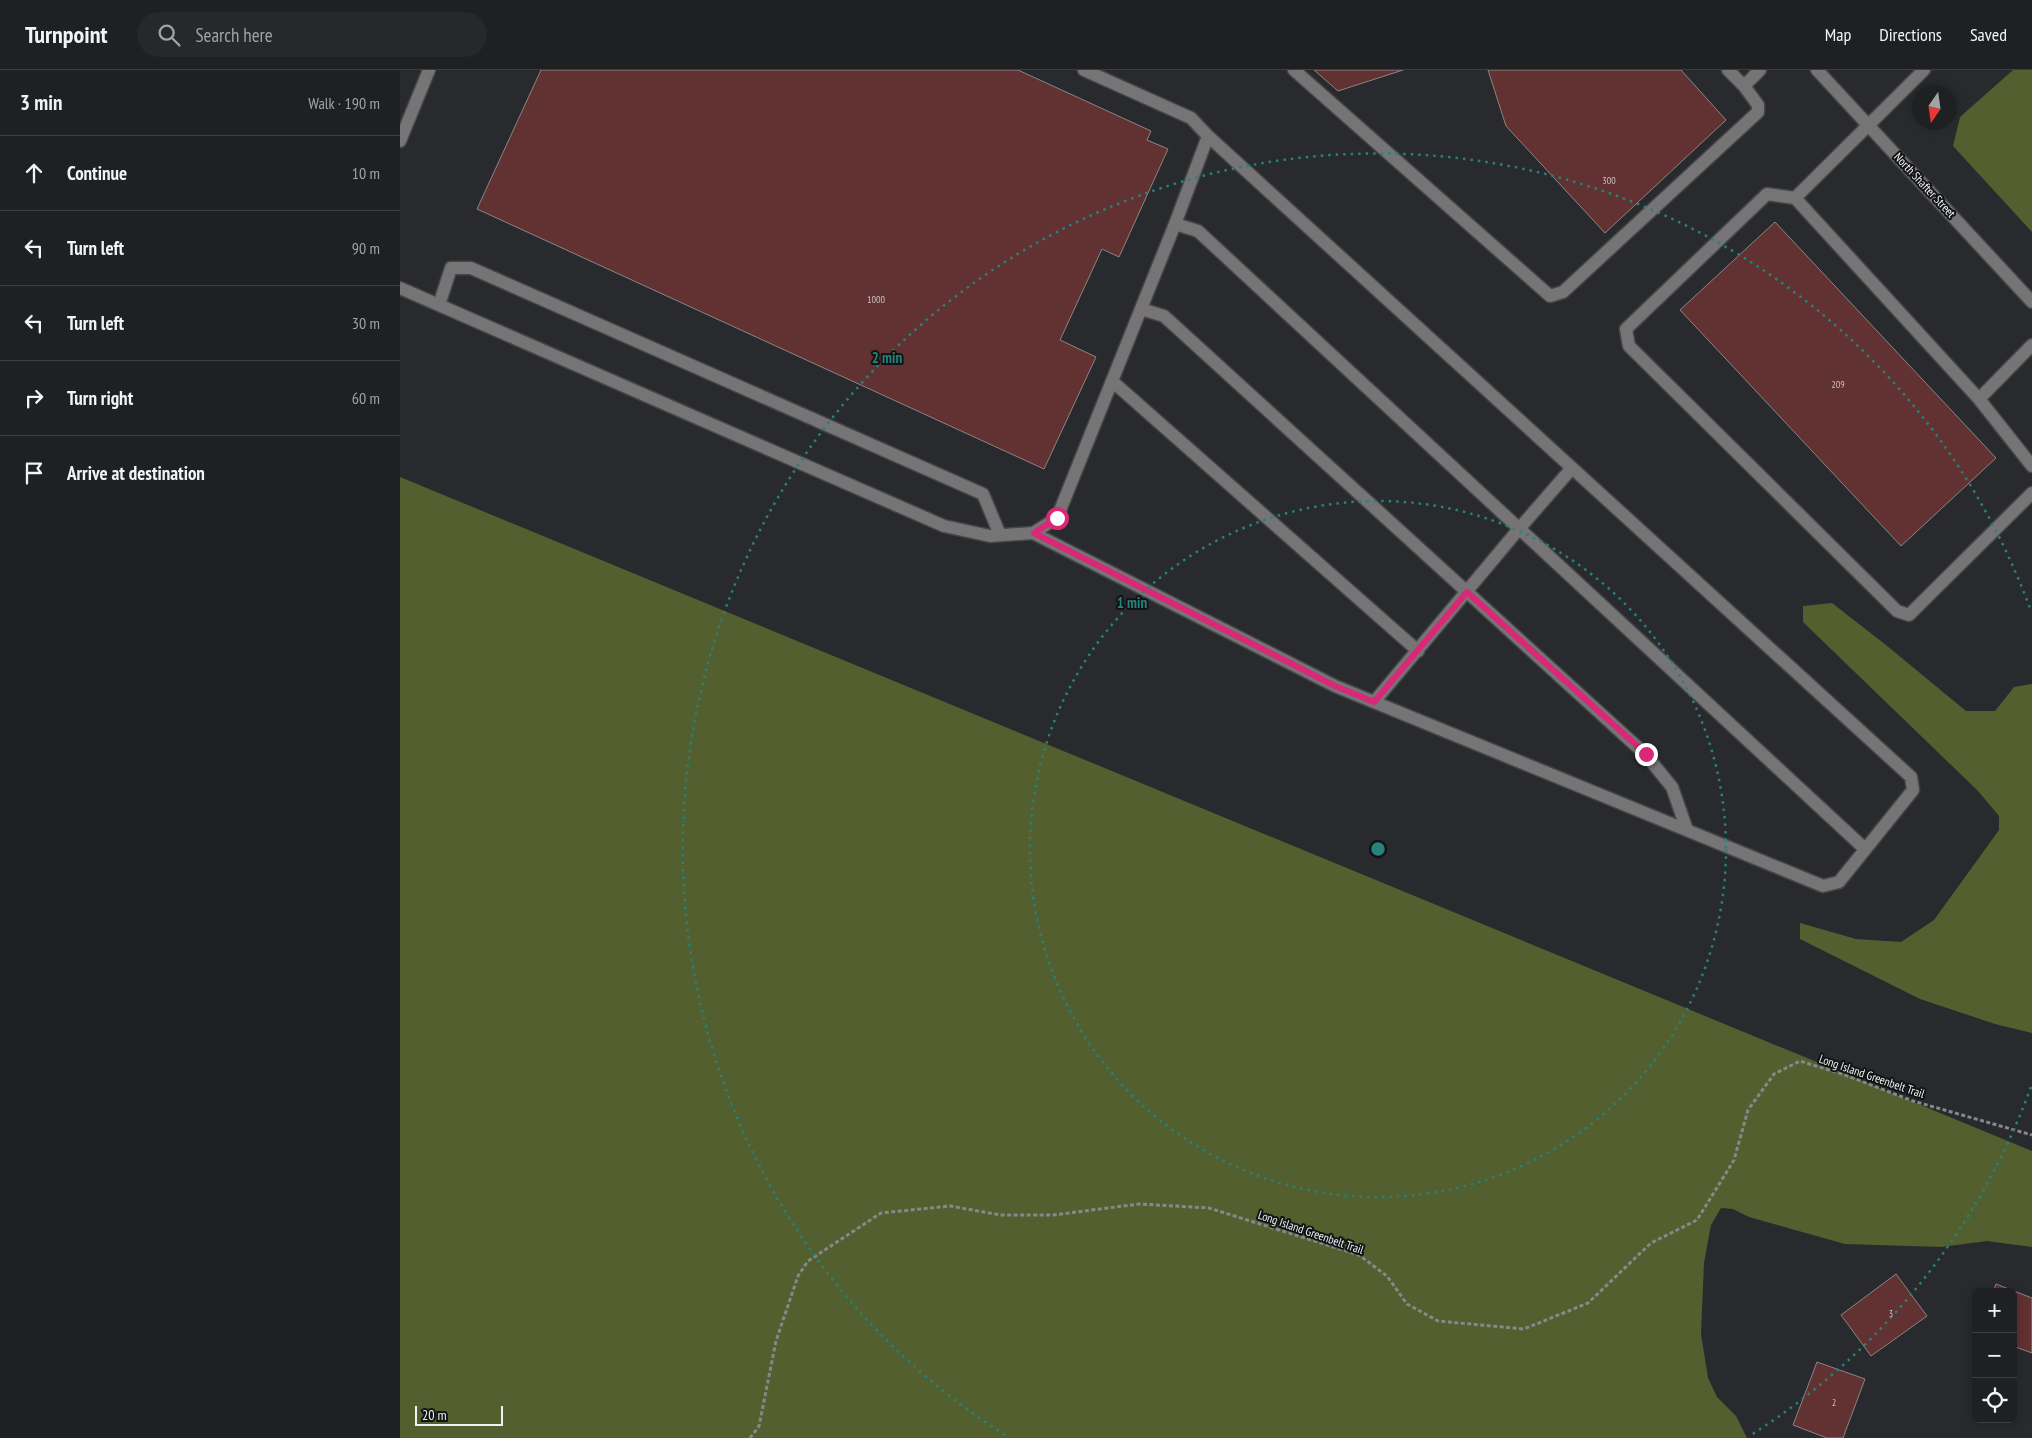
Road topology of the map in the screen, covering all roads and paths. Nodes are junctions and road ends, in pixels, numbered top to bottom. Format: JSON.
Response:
{"nodes":[{"id":1,"x":429,"y":70,"type":"edge"},
{"id":2,"x":1084,"y":70,"type":"edge"},
{"id":3,"x":1294,"y":70,"type":"edge"},
{"id":4,"x":1728,"y":70,"type":"edge"},
{"id":5,"x":1760,"y":70,"type":"edge"},
{"id":6,"x":1817,"y":70,"type":"edge"},
{"id":7,"x":1924,"y":70,"type":"edge"},
{"id":8,"x":1744,"y":86,"type":"junction"},
{"id":9,"x":1868,"y":124,"type":"junction"},
{"id":10,"x":1208,"y":136,"type":"junction"},
{"id":11,"x":400,"y":141,"type":"edge"},
{"id":12,"x":1796,"y":198,"type":"junction"},
{"id":13,"x":1175,"y":224,"type":"junction"},
{"id":14,"x":400,"y":288,"type":"edge"},
{"id":15,"x":2032,"y":302,"type":"edge"},
{"id":16,"x":438,"y":305,"type":"junction"},
{"id":17,"x":1141,"y":308,"type":"junction"},
{"id":18,"x":2032,"y":345,"type":"edge"},
{"id":19,"x":1112,"y":381,"type":"junction"},
{"id":20,"x":1979,"y":399,"type":"junction"},
{"id":21,"x":2032,"y":466,"type":"edge"},
{"id":22,"x":1572,"y":468,"type":"junction"},
{"id":23,"x":2032,"y":492,"type":"edge"},
{"id":24,"x":1518,"y":530,"type":"junction"},
{"id":25,"x":1034,"y":533,"type":"junction"},
{"id":26,"x":1000,"y":535,"type":"junction"},
{"id":27,"x":1467,"y":592,"type":"junction"},
{"id":28,"x":1418,"y":651,"type":"junction"},
{"id":29,"x":1374,"y":702,"type":"junction"},
{"id":30,"x":1687,"y":830,"type":"junction"},
{"id":31,"x":1865,"y":849,"type":"junction"},
{"id":32,"x":2032,"y":1135,"type":"edge"},
{"id":33,"x":750,"y":1438,"type":"edge"}],
"edges":[{"from":1,"to":11,"type":"street"},
{"from":2,"to":10,"type":"street"},
{"from":3,"to":8,"type":"street"},
{"from":4,"to":8,"type":"street"},
{"from":5,"to":8,"type":"street"},
{"from":6,"to":9,"type":"street","name":"North Shafter Street"},
{"from":7,"to":9,"type":"street"},
{"from":9,"to":12,"type":"street"},
{"from":9,"to":15,"type":"street","name":"North Shafter Street"},
{"from":10,"to":13,"type":"street"},
{"from":10,"to":22,"type":"street"},
{"from":12,"to":20,"type":"street"},
{"from":12,"to":23,"type":"street"},
{"from":13,"to":17,"type":"street"},
{"from":13,"to":24,"type":"street"},
{"from":14,"to":16,"type":"street"},
{"from":16,"to":26,"type":"street"},
{"from":16,"to":26,"type":"street"},
{"from":17,"to":19,"type":"street"},
{"from":17,"to":27,"type":"street"},
{"from":18,"to":20,"type":"street"},
{"from":19,"to":25,"type":"street"},
{"from":19,"to":28,"type":"street"},
{"from":20,"to":21,"type":"street"},
{"from":22,"to":24,"type":"street"},
{"from":22,"to":31,"type":"street"},
{"from":24,"to":27,"type":"street"},
{"from":24,"to":31,"type":"street"},
{"from":25,"to":26,"type":"street"},
{"from":25,"to":29,"type":"street"},
{"from":27,"to":28,"type":"street"},
{"from":27,"to":30,"type":"street"},
{"from":28,"to":29,"type":"street"},
{"from":29,"to":30,"type":"street"},
{"from":30,"to":31,"type":"street"},
{"from":32,"to":33,"type":"path","name":"Long Island Greenbelt Trail"}]}
